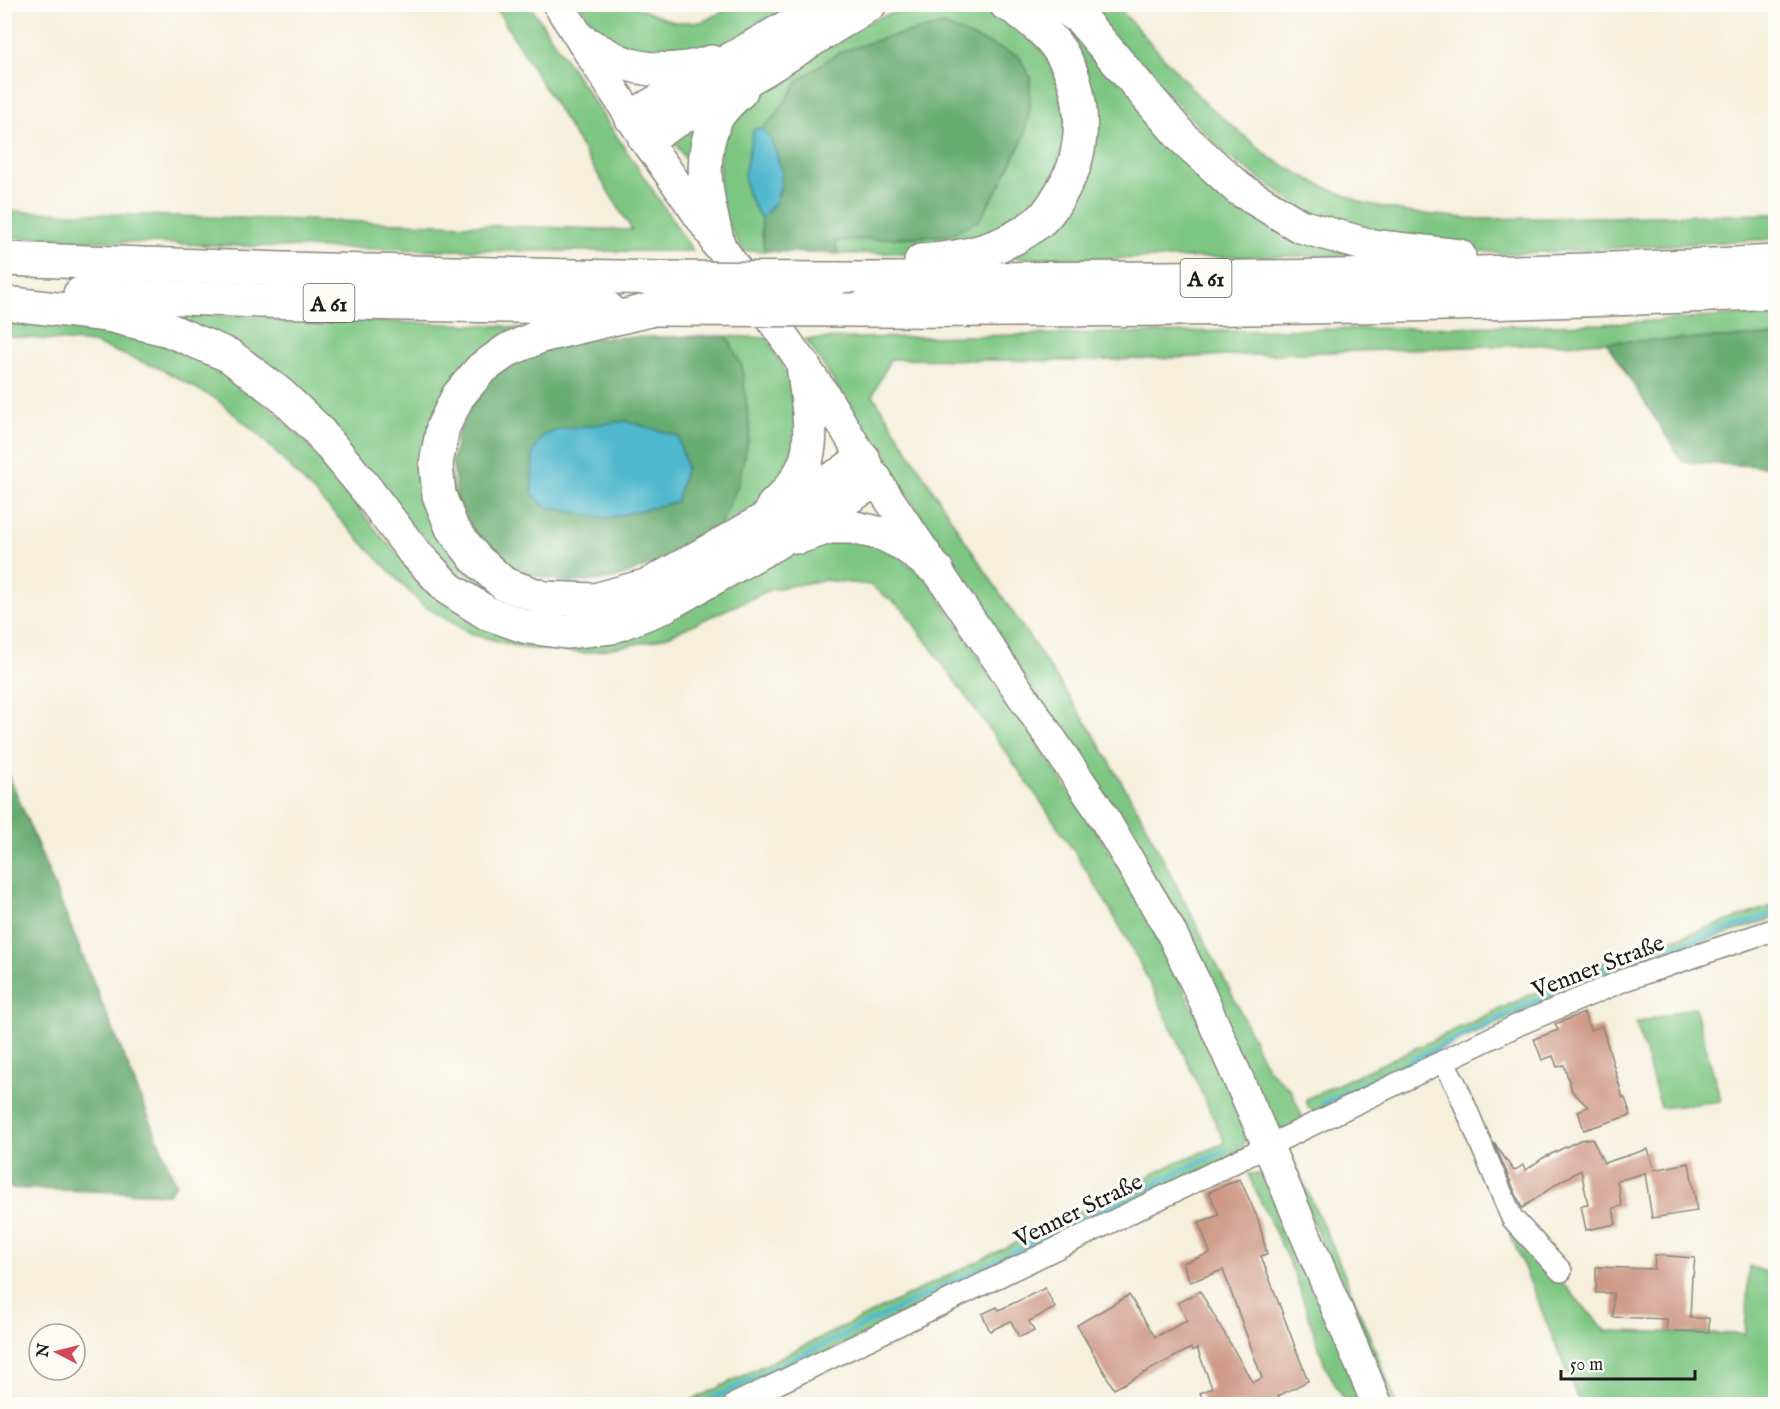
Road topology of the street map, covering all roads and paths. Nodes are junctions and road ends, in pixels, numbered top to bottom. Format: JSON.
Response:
{"nodes":[{"id":1,"x":558,"y":4,"type":"edge"},
{"id":2,"x":827,"y":4,"type":"edge"},
{"id":3,"x":870,"y":4,"type":"edge"},
{"id":4,"x":1006,"y":4,"type":"edge"},
{"id":5,"x":1060,"y":4,"type":"edge"},
{"id":6,"x":584,"y":42,"type":"junction"},
{"id":7,"x":764,"y":56,"type":"junction"},
{"id":8,"x":638,"y":128,"type":"junction"},
{"id":9,"x":718,"y":244,"type":"junction"},
{"id":10,"x":4,"y":259,"type":"edge"},
{"id":11,"x":1776,"y":262,"type":"edge"},
{"id":12,"x":1576,"y":270,"type":"junction"},
{"id":13,"x":835,"y":279,"type":"junction"},
{"id":14,"x":4,"y":290,"type":"edge"},
{"id":15,"x":1776,"y":292,"type":"edge"},
{"id":16,"x":657,"y":293,"type":"junction"},
{"id":17,"x":4,"y":303,"type":"edge"},
{"id":18,"x":803,"y":364,"type":"junction"},
{"id":19,"x":870,"y":469,"type":"junction"},
{"id":20,"x":740,"y":534,"type":"junction"},
{"id":21,"x":774,"y":544,"type":"junction"},
{"id":22,"x":937,"y":570,"type":"junction"},
{"id":23,"x":1776,"y":929,"type":"edge"},
{"id":24,"x":1443,"y":1061,"type":"junction"},
{"id":25,"x":1268,"y":1146,"type":"junction"},
{"id":26,"x":1561,"y":1271,"type":"dead end"},
{"id":27,"x":735,"y":1404,"type":"edge"},
{"id":28,"x":1377,"y":1404,"type":"edge"}],
"edges":[{"from":1,"to":6,"type":"street"},
{"from":2,"to":7,"type":"highway"},
{"from":3,"to":7,"type":"highway"},
{"from":4,"to":13,"type":"highway"},
{"from":5,"to":12,"type":"highway"},
{"from":6,"to":7,"type":"highway"},
{"from":6,"to":8,"type":"street"},
{"from":7,"to":8,"type":"highway"},
{"from":7,"to":9,"type":"highway"},
{"from":8,"to":9,"type":"street"},
{"from":9,"to":18,"type":"street"},
{"from":10,"to":16,"type":"highway","number":"A 61"},
{"from":11,"to":12,"type":"highway","number":"A 61"},
{"from":12,"to":13,"type":"highway","number":"A 61"},
{"from":13,"to":16,"type":"highway","number":"A 61","bridge":true},
{"from":14,"to":16,"type":"highway","number":"A 61"},
{"from":15,"to":16,"type":"highway","number":"A 61","bridge":true},
{"from":16,"to":20,"type":"highway"},
{"from":17,"to":21,"type":"highway"},
{"from":18,"to":19,"type":"street"},
{"from":18,"to":20,"type":"highway"},
{"from":19,"to":20,"type":"highway"},
{"from":19,"to":21,"type":"highway"},
{"from":19,"to":22,"type":"street"},
{"from":21,"to":22,"type":"highway"},
{"from":22,"to":25,"type":"street"},
{"from":23,"to":24,"type":"street","name":"Venner Straße"},
{"from":24,"to":25,"type":"street","name":"Venner Straße"},
{"from":24,"to":26,"type":"street"},
{"from":25,"to":27,"type":"street","name":"Venner Straße"},
{"from":25,"to":28,"type":"street"}]}
